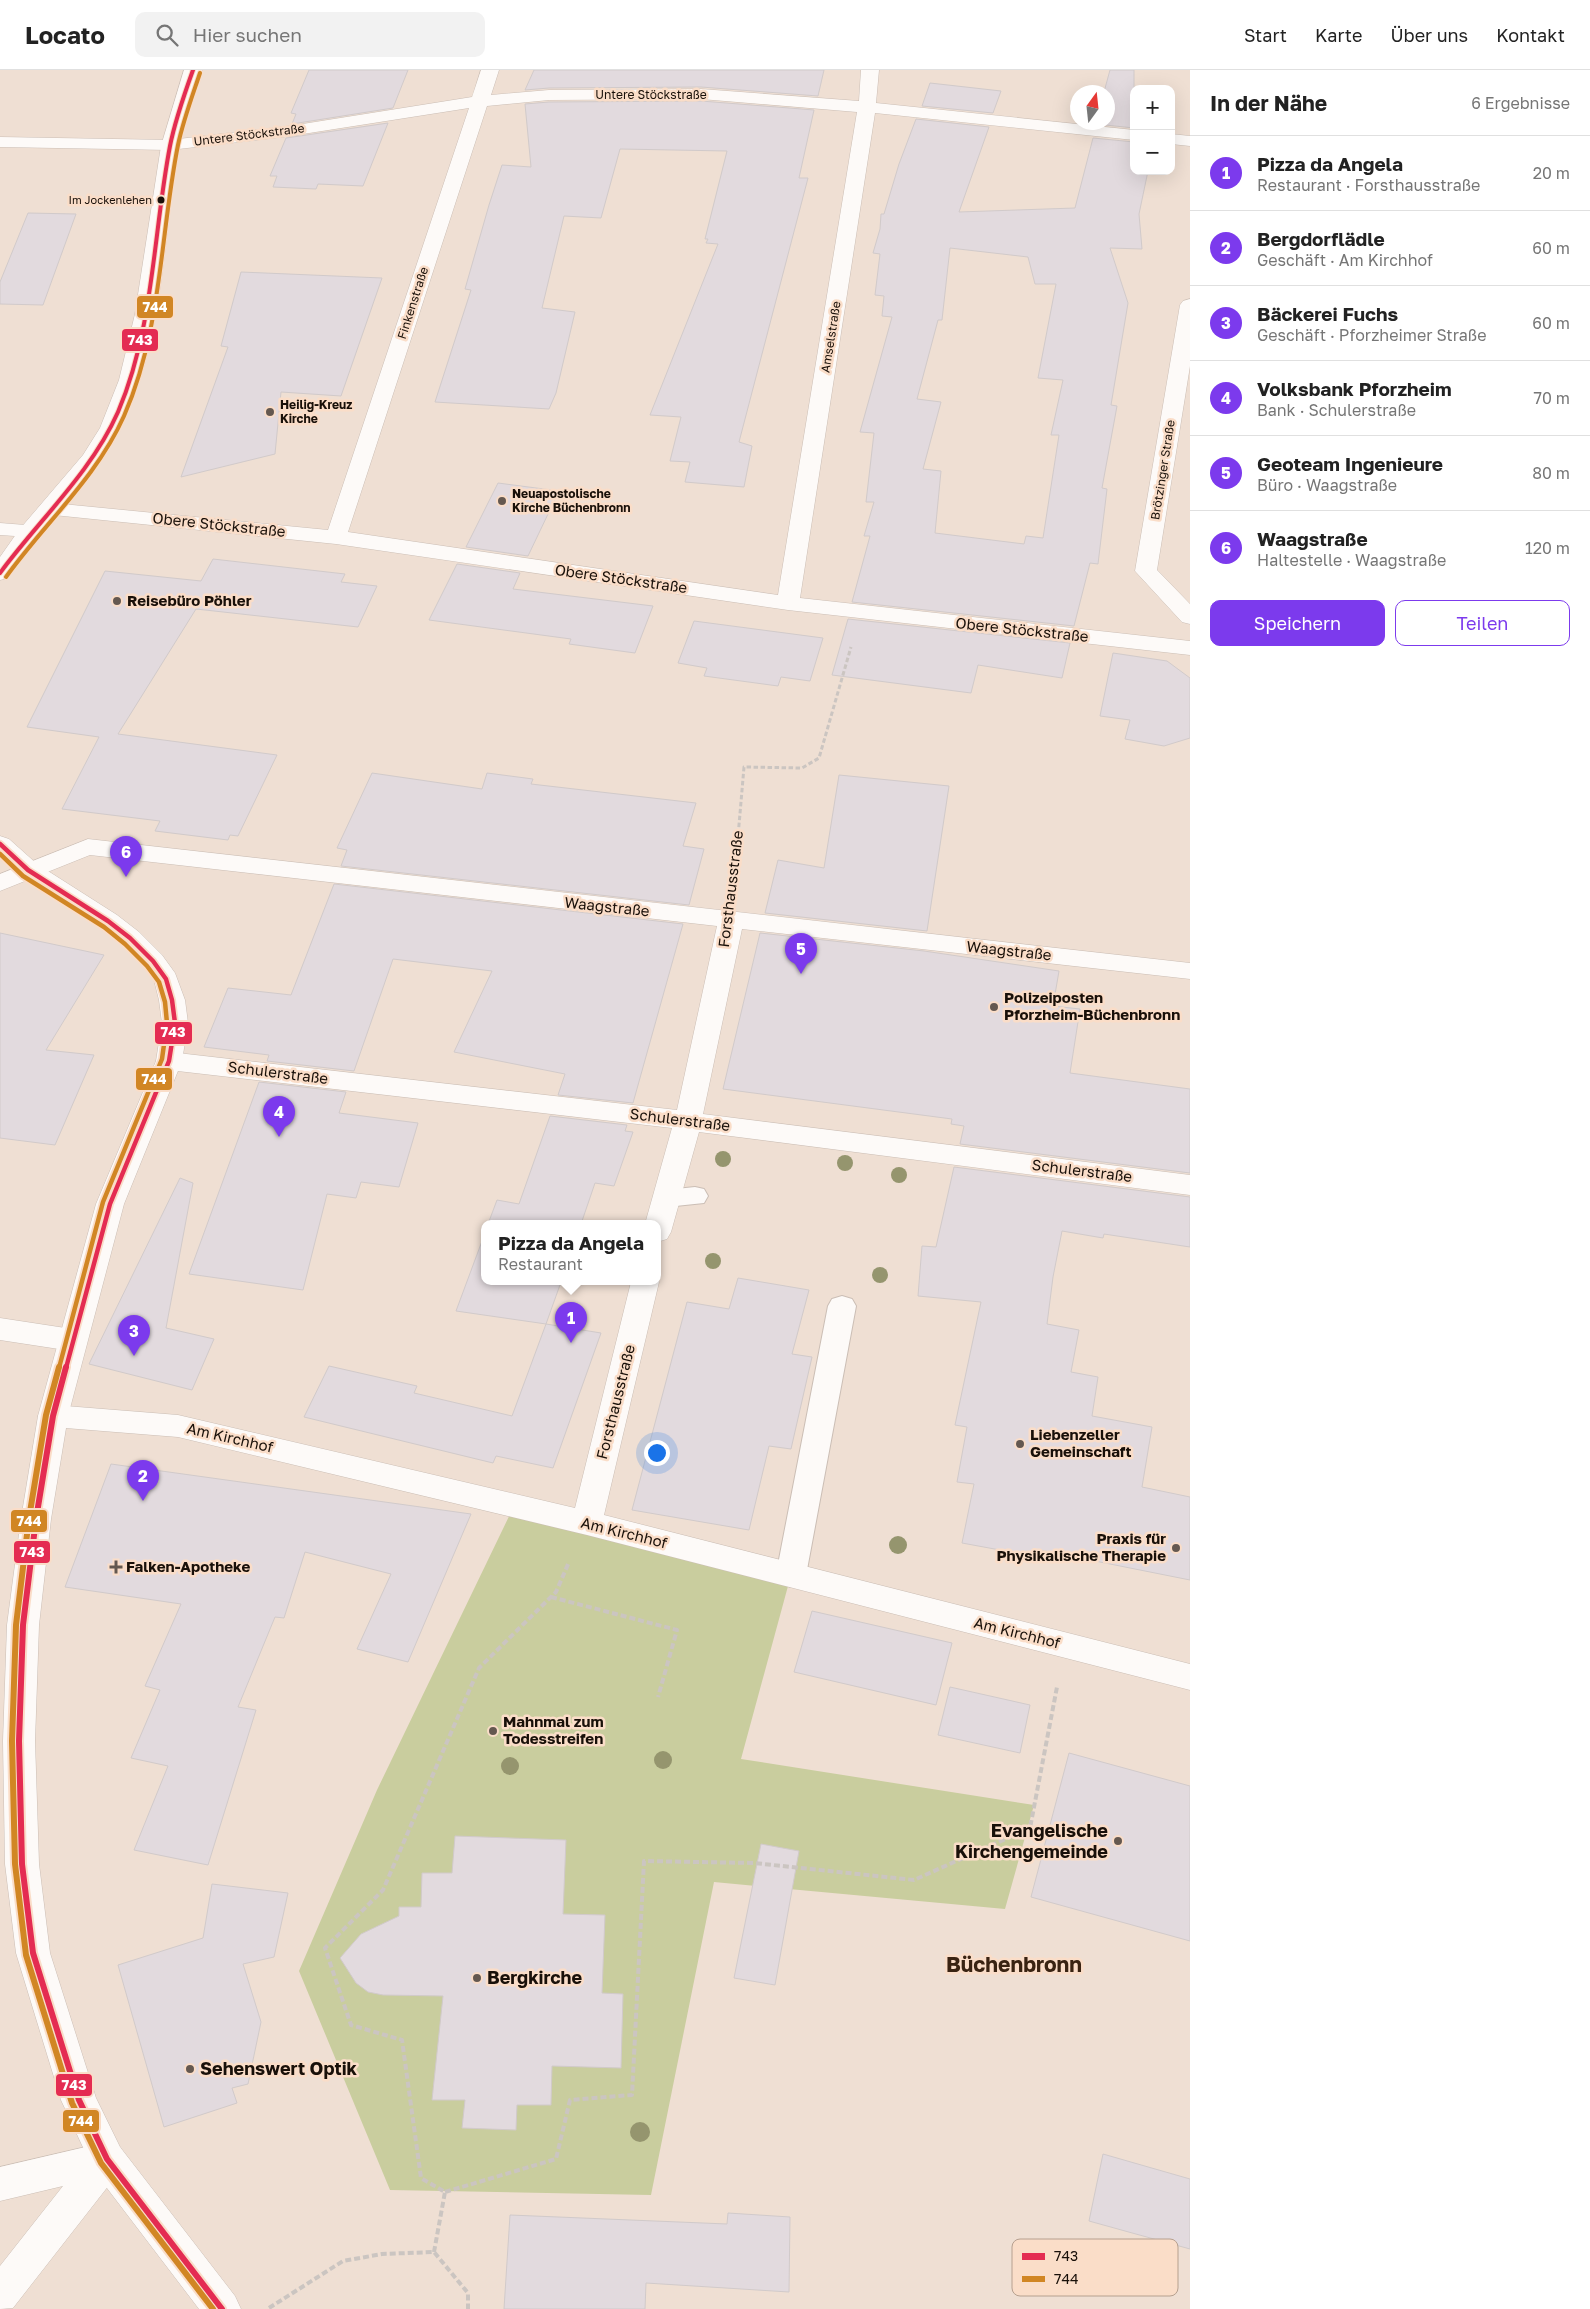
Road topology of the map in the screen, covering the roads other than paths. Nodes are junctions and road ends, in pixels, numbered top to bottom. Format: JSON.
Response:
{"nodes":[{"id":1,"x":193,"y":70,"type":"edge"},
{"id":2,"x":490,"y":70,"type":"edge"},
{"id":3,"x":870,"y":70,"type":"edge"},
{"id":4,"x":479,"y":101,"type":"junction"},
{"id":5,"x":867,"y":107,"type":"junction"},
{"id":6,"x":1130,"y":135,"type":"edge"},
{"id":7,"x":1175,"y":139,"type":"edge"},
{"id":8,"x":1190,"y":141,"type":"edge"},
{"id":9,"x":0,"y":142,"type":"edge"},
{"id":10,"x":170,"y":145,"type":"junction"},
{"id":11,"x":1190,"y":305,"type":"edge"},
{"id":12,"x":52,"y":508,"type":"junction"},
{"id":13,"x":0,"y":529,"type":"edge"},
{"id":14,"x":30,"y":531,"type":"junction"},
{"id":15,"x":336,"y":537,"type":"junction"},
{"id":16,"x":0,"y":573,"type":"edge"},
{"id":17,"x":788,"y":603,"type":"junction"},
{"id":18,"x":1190,"y":617,"type":"edge"},
{"id":19,"x":1190,"y":648,"type":"edge"},
{"id":20,"x":0,"y":844,"type":"edge"},
{"id":21,"x":28,"y":870,"type":"junction"},
{"id":22,"x":0,"y":883,"type":"edge"},
{"id":23,"x":731,"y":921,"type":"junction"},
{"id":24,"x":1190,"y":971,"type":"edge"},
{"id":25,"x":169,"y":1061,"type":"junction"},
{"id":26,"x":688,"y":1121,"type":"junction"},
{"id":27,"x":1190,"y":1185,"type":"edge"},
{"id":28,"x":695,"y":1196,"type":"dead end"},
{"id":29,"x":666,"y":1198,"type":"junction"},
{"id":30,"x":660,"y":1220,"type":"edge"},
{"id":31,"x":644,"y":1285,"type":"edge"},
{"id":32,"x":842,"y":1306,"type":"dead end"},
{"id":33,"x":0,"y":1329,"type":"edge"},
{"id":34,"x":72,"y":1340,"type":"junction"},
{"id":35,"x":53,"y":1416,"type":"junction"},
{"id":36,"x":587,"y":1523,"type":"junction"},
{"id":37,"x":791,"y":1575,"type":"junction"},
{"id":38,"x":1190,"y":1678,"type":"edge"},
{"id":39,"x":9,"y":1741,"type":"edge"},
{"id":40,"x":107,"y":2159,"type":"junction"},
{"id":41,"x":0,"y":2184,"type":"edge"},
{"id":42,"x":0,"y":2295,"type":"edge"},
{"id":43,"x":222,"y":2309,"type":"edge"}],
"edges":[{"from":1,"to":10,"type":"street"},
{"from":2,"to":4,"type":"street","name":"Finkenstraße"},
{"from":3,"to":5,"type":"street","name":"Amselstraße"},
{"from":4,"to":5,"type":"street","name":"Untere Stöckstraße"},
{"from":4,"to":10,"type":"street","name":"Untere Stöckstraße"},
{"from":4,"to":15,"type":"street","name":"Finkenstraße"},
{"from":5,"to":6,"type":"street","name":"Untere Stöckstraße"},
{"from":5,"to":17,"type":"street","name":"Amselstraße"},
{"from":7,"to":8,"type":"street"},
{"from":9,"to":10,"type":"street"},
{"from":10,"to":12,"type":"street"},
{"from":11,"to":18,"type":"street","name":"Brötzinger Straße"},
{"from":12,"to":14,"type":"street"},
{"from":12,"to":15,"type":"street","name":"Obere Stöckstraße"},
{"from":13,"to":14,"type":"street"},
{"from":14,"to":16,"type":"street"},
{"from":15,"to":17,"type":"street","name":"Obere Stöckstraße"},
{"from":17,"to":19,"type":"street","name":"Obere Stöckstraße"},
{"from":20,"to":21,"type":"street"},
{"from":21,"to":22,"type":"street","name":"Waagstraße"},
{"from":21,"to":23,"type":"street","name":"Waagstraße"},
{"from":21,"to":25,"type":"street"},
{"from":23,"to":24,"type":"street","name":"Waagstraße"},
{"from":23,"to":26,"type":"street","name":"Forsthausstraße"},
{"from":25,"to":26,"type":"street","name":"Schulerstraße"},
{"from":25,"to":34,"type":"street"},
{"from":26,"to":27,"type":"street","name":"Schulerstraße"},
{"from":26,"to":29,"type":"street","name":"Forsthausstraße"},
{"from":28,"to":29,"type":"lane"},
{"from":29,"to":30,"type":"street","name":"Forsthausstraße"},
{"from":31,"to":36,"type":"street","name":"Forsthausstraße"},
{"from":32,"to":37,"type":"lane"},
{"from":33,"to":34,"type":"street"},
{"from":34,"to":35,"type":"street"},
{"from":35,"to":36,"type":"street","name":"Am Kirchhof"},
{"from":35,"to":39,"type":"street"},
{"from":36,"to":37,"type":"street","name":"Am Kirchhof"},
{"from":37,"to":38,"type":"street","name":"Am Kirchhof"},
{"from":39,"to":40,"type":"street"},
{"from":40,"to":41,"type":"street"},
{"from":40,"to":42,"type":"street"},
{"from":40,"to":43,"type":"street"}]}
